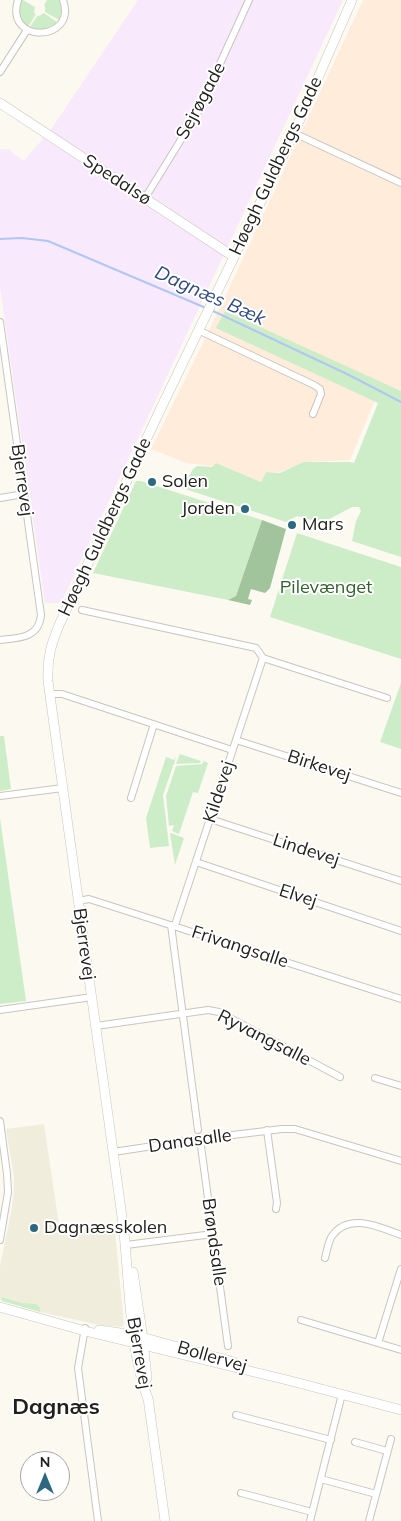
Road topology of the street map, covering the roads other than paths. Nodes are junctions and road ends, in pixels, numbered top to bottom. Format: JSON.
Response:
{"nodes":[{"id":1,"x":18,"y":0,"type":"edge"},
{"id":2,"x":63,"y":0,"type":"edge"},
{"id":3,"x":250,"y":0,"type":"edge"},
{"id":4,"x":352,"y":0,"type":"edge"},
{"id":5,"x":27,"y":30,"type":"junction"},
{"id":6,"x":0,"y":72,"type":"edge"},
{"id":7,"x":0,"y":103,"type":"edge"},
{"id":8,"x":294,"y":133,"type":"junction"},
{"id":9,"x":401,"y":183,"type":"edge"},
{"id":10,"x":145,"y":198,"type":"junction"},
{"id":11,"x":234,"y":257,"type":"junction"},
{"id":12,"x":0,"y":322,"type":"edge"},
{"id":13,"x":198,"y":330,"type":"junction"},
{"id":14,"x":312,"y":414,"type":"dead end"},
{"id":15,"x":24,"y":494,"type":"junction"},
{"id":16,"x":0,"y":498,"type":"edge"},
{"id":17,"x":82,"y":610,"type":"dead end"},
{"id":18,"x":0,"y":640,"type":"edge"},
{"id":19,"x":52,"y":643,"type":"joint"},
{"id":20,"x":263,"y":658,"type":"junction"},
{"id":21,"x":50,"y":694,"type":"junction"},
{"id":22,"x":387,"y":698,"type":"dead end"},
{"id":23,"x":154,"y":724,"type":"junction"},
{"id":24,"x":236,"y":740,"type":"junction"},
{"id":25,"x":232,"y":750,"type":"junction"},
{"id":26,"x":63,"y":788,"type":"junction"},
{"id":27,"x":401,"y":793,"type":"edge"},
{"id":28,"x":0,"y":796,"type":"edge"},
{"id":29,"x":131,"y":798,"type":"dead end"},
{"id":30,"x":210,"y":819,"type":"junction"},
{"id":31,"x":196,"y":862,"type":"junction"},
{"id":32,"x":401,"y":881,"type":"edge"},
{"id":33,"x":78,"y":901,"type":"junction"},
{"id":34,"x":173,"y":925,"type":"junction"},
{"id":35,"x":401,"y":930,"type":"edge"},
{"id":36,"x":92,"y":997,"type":"junction"},
{"id":37,"x":401,"y":999,"type":"edge"},
{"id":38,"x":0,"y":1010,"type":"edge"},
{"id":39,"x":182,"y":1013,"type":"junction"},
{"id":40,"x":96,"y":1026,"type":"junction"},
{"id":41,"x":340,"y":1077,"type":"dead end"},
{"id":42,"x":375,"y":1078,"type":"dead end"},
{"id":43,"x":401,"y":1086,"type":"edge"},
{"id":44,"x":0,"y":1121,"type":"edge"},
{"id":45,"x":198,"y":1130,"type":"dead end"},
{"id":46,"x":267,"y":1130,"type":"junction"},
{"id":47,"x":200,"y":1139,"type":"junction"},
{"id":48,"x":113,"y":1152,"type":"junction"},
{"id":49,"x":401,"y":1161,"type":"edge"},
{"id":50,"x":276,"y":1209,"type":"dead end"},
{"id":51,"x":213,"y":1234,"type":"junction"},
{"id":52,"x":401,"y":1235,"type":"edge"},
{"id":53,"x":0,"y":1240,"type":"edge"},
{"id":54,"x":126,"y":1245,"type":"junction"},
{"id":55,"x":325,"y":1258,"type":"dead end"},
{"id":56,"x":400,"y":1273,"type":"edge"},
{"id":57,"x":0,"y":1307,"type":"edge"},
{"id":58,"x":301,"y":1320,"type":"dead end"},
{"id":59,"x":85,"y":1329,"type":"junction"},
{"id":60,"x":139,"y":1340,"type":"junction"},
{"id":61,"x":378,"y":1343,"type":"junction"},
{"id":62,"x":228,"y":1346,"type":"dead end"},
{"id":63,"x":401,"y":1350,"type":"edge"},
{"id":64,"x":342,"y":1394,"type":"junction"},
{"id":65,"x":401,"y":1410,"type":"edge"},
{"id":66,"x":236,"y":1415,"type":"dead end"},
{"id":67,"x":391,"y":1439,"type":"dead end"},
{"id":68,"x":331,"y":1440,"type":"junction"},
{"id":69,"x":355,"y":1442,"type":"dead end"},
{"id":70,"x":387,"y":1451,"type":"junction"},
{"id":71,"x":321,"y":1479,"type":"junction"},
{"id":72,"x":241,"y":1493,"type":"dead end"},
{"id":73,"x":376,"y":1494,"type":"junction"},
{"id":74,"x":312,"y":1512,"type":"junction"},
{"id":75,"x":98,"y":1521,"type":"edge"},
{"id":76,"x":165,"y":1521,"type":"edge"},
{"id":77,"x":310,"y":1521,"type":"edge"},
{"id":78,"x":369,"y":1521,"type":"edge"}],
"edges":[{"from":1,"to":5,"type":"street"},
{"from":2,"to":5,"type":"street"},
{"from":3,"to":10,"type":"street","name":"Sejrøgade"},
{"from":4,"to":8,"type":"street","name":"Høegh Guldbergs Gade"},
{"from":5,"to":6,"type":"street"},
{"from":7,"to":10,"type":"street","name":"Spedalsø"},
{"from":8,"to":9,"type":"street"},
{"from":8,"to":11,"type":"street","name":"Høegh Guldbergs Gade"},
{"from":10,"to":11,"type":"street","name":"Spedalsø"},
{"from":11,"to":13,"type":"street","name":"Høegh Guldbergs Gade"},
{"from":12,"to":15,"type":"street","name":"Bjerrevej"},
{"from":13,"to":14,"type":"street"},
{"from":13,"to":19,"type":"street","name":"Høegh Guldbergs Gade"},
{"from":15,"to":16,"type":"street"},
{"from":15,"to":18,"type":"street","name":"Bjerrevej"},
{"from":17,"to":20,"type":"street"},
{"from":19,"to":21,"type":"street","name":"Bjerrevej"},
{"from":20,"to":22,"type":"street"},
{"from":20,"to":24,"type":"street","name":"Kildevej"},
{"from":21,"to":23,"type":"street"},
{"from":21,"to":26,"type":"street","name":"Bjerrevej"},
{"from":23,"to":25,"type":"street"},
{"from":23,"to":29,"type":"street"},
{"from":24,"to":25,"type":"street","name":"Kildevej"},
{"from":24,"to":27,"type":"street","name":"Birkevej"},
{"from":25,"to":30,"type":"street","name":"Kildevej"},
{"from":26,"to":28,"type":"street"},
{"from":26,"to":33,"type":"street","name":"Bjerrevej"},
{"from":30,"to":31,"type":"street","name":"Kildevej"},
{"from":30,"to":32,"type":"street","name":"Lindevej"},
{"from":31,"to":34,"type":"street","name":"Kildevej"},
{"from":31,"to":35,"type":"street","name":"Elvej"},
{"from":33,"to":34,"type":"street","name":"Frivangsalle"},
{"from":33,"to":36,"type":"street","name":"Bjerrevej"},
{"from":34,"to":37,"type":"street","name":"Frivangsalle"},
{"from":34,"to":39,"type":"street"},
{"from":36,"to":38,"type":"street"},
{"from":36,"to":40,"type":"street","name":"Bjerrevej"},
{"from":39,"to":40,"type":"street","name":"Ryvangsalle"},
{"from":39,"to":41,"type":"street","name":"Ryvangsalle"},
{"from":39,"to":45,"type":"street"},
{"from":40,"to":48,"type":"street","name":"Bjerrevej"},
{"from":42,"to":43,"type":"street"},
{"from":44,"to":53,"type":"street"},
{"from":46,"to":47,"type":"street","name":"Danasalle"},
{"from":46,"to":49,"type":"street","name":"Danasalle"},
{"from":46,"to":50,"type":"street"},
{"from":47,"to":48,"type":"street","name":"Danasalle"},
{"from":47,"to":51,"type":"street","name":"Brøndsalle"},
{"from":48,"to":54,"type":"street","name":"Bjerrevej"},
{"from":51,"to":54,"type":"street"},
{"from":51,"to":62,"type":"street","name":"Brøndsalle"},
{"from":52,"to":55,"type":"street"},
{"from":54,"to":60,"type":"street","name":"Bjerrevej"},
{"from":56,"to":61,"type":"street"},
{"from":57,"to":59,"type":"street","name":"Bollervej"},
{"from":58,"to":61,"type":"street"},
{"from":59,"to":60,"type":"street","name":"Bollervej"},
{"from":59,"to":75,"type":"street"},
{"from":60,"to":64,"type":"street","name":"Bollervej"},
{"from":60,"to":76,"type":"street","name":"Bjerrevej"},
{"from":61,"to":63,"type":"street"},
{"from":64,"to":65,"type":"street","name":"Bollervej"},
{"from":64,"to":68,"type":"street"},
{"from":66,"to":68,"type":"street"},
{"from":67,"to":70,"type":"street"},
{"from":68,"to":71,"type":"street"},
{"from":69,"to":70,"type":"street"},
{"from":70,"to":73,"type":"street"},
{"from":71,"to":73,"type":"street"},
{"from":71,"to":74,"type":"street"},
{"from":72,"to":74,"type":"street"},
{"from":73,"to":78,"type":"street"},
{"from":74,"to":77,"type":"street"}]}
